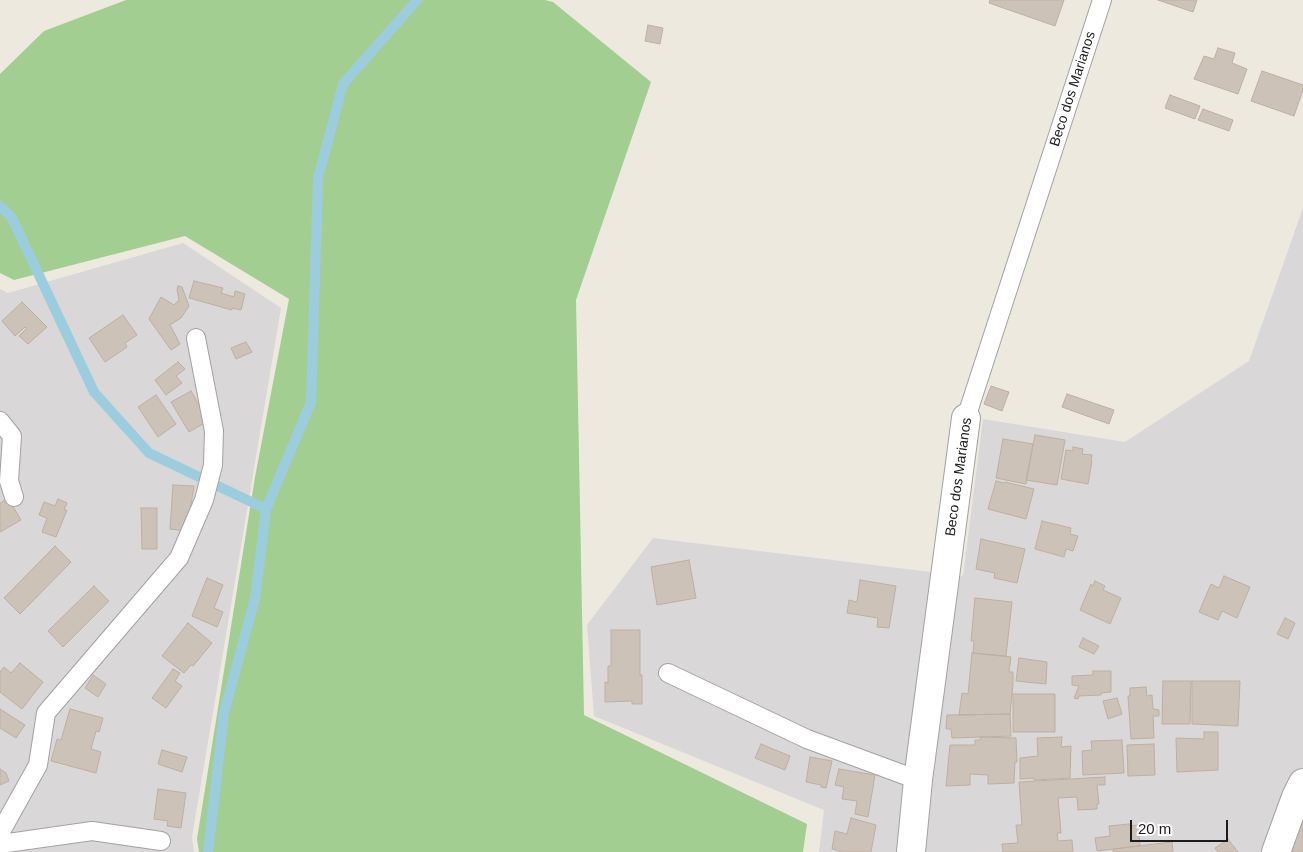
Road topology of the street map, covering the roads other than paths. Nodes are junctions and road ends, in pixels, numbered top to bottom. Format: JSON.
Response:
{"nodes":[{"id":1,"x":1102,"y":0,"type":"edge"},
{"id":2,"x":196,"y":338,"type":"dead end"},
{"id":3,"x":966,"y":418,"type":"joint"},
{"id":4,"x":0,"y":421,"type":"edge"},
{"id":5,"x":14,"y":497,"type":"dead end"},
{"id":6,"x":668,"y":673,"type":"dead end"},
{"id":7,"x":918,"y":780,"type":"junction"},
{"id":8,"x":1303,"y":783,"type":"edge"},
{"id":9,"x":0,"y":833,"type":"edge"},
{"id":10,"x":161,"y":841,"type":"dead end"},
{"id":11,"x":0,"y":844,"type":"edge"},
{"id":12,"x":911,"y":852,"type":"edge"},
{"id":13,"x":1276,"y":852,"type":"edge"}],
"edges":[{"from":1,"to":3,"type":"lane","name":"Beco dos Marianos"},
{"from":2,"to":9,"type":"lane"},
{"from":3,"to":7,"type":"street","name":"Beco dos Marianos"},
{"from":4,"to":5,"type":"lane"},
{"from":6,"to":7,"type":"lane"},
{"from":7,"to":12,"type":"street","name":"Beco dos Marianos"},
{"from":8,"to":13,"type":"street"},
{"from":10,"to":11,"type":"lane"}]}
